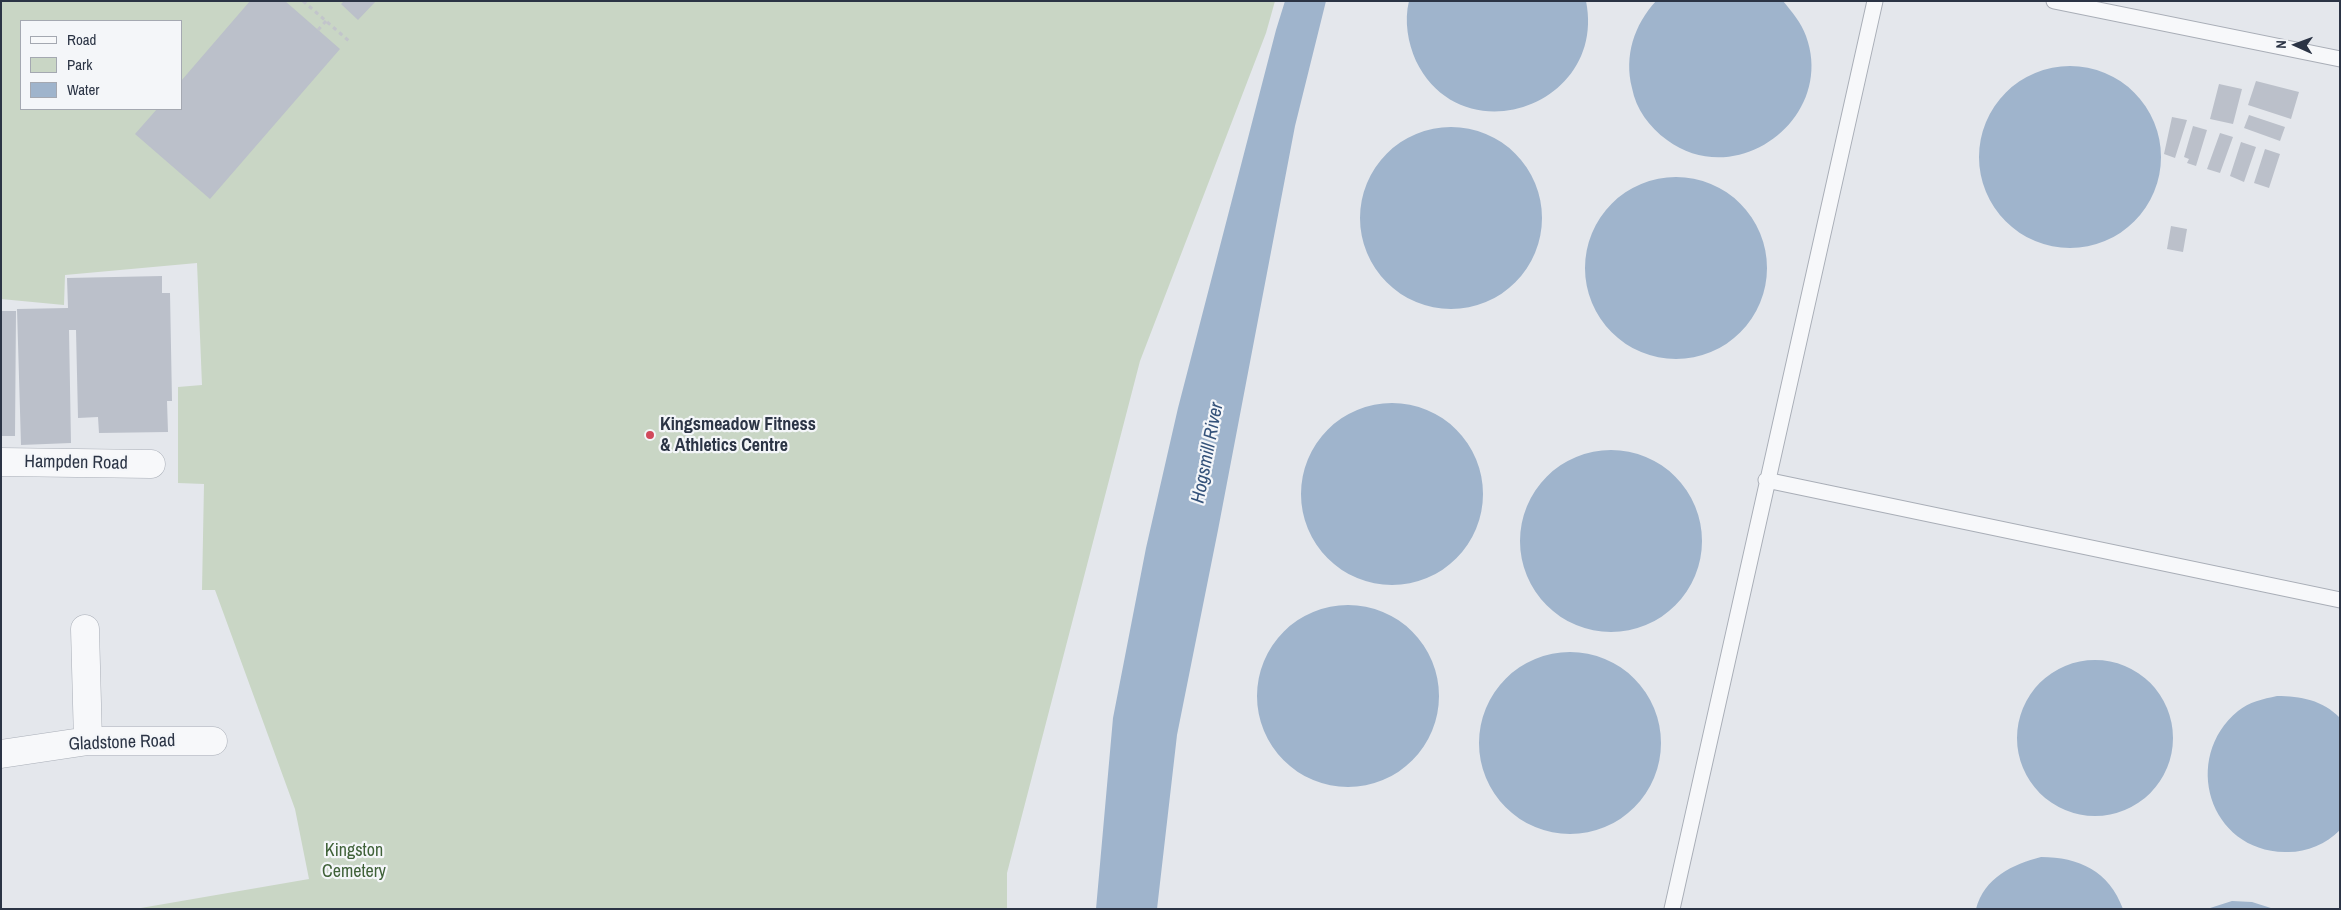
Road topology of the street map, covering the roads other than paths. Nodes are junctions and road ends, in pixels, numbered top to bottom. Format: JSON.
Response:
{"nodes":[{"id":1,"x":1875,"y":1,"type":"edge"},
{"id":2,"x":2054,"y":1,"type":"edge"},
{"id":3,"x":2340,"y":59,"type":"edge"},
{"id":4,"x":1,"y":462,"type":"edge"},
{"id":5,"x":151,"y":464,"type":"dead end"},
{"id":6,"x":1766,"y":480,"type":"junction"},
{"id":7,"x":2340,"y":600,"type":"edge"},
{"id":8,"x":85,"y":629,"type":"dead end"},
{"id":9,"x":88,"y":741,"type":"junction"},
{"id":10,"x":213,"y":741,"type":"dead end"},
{"id":11,"x":1,"y":754,"type":"edge"},
{"id":12,"x":1672,"y":909,"type":"edge"}],
"edges":[{"from":1,"to":6,"type":"lane"},
{"from":2,"to":3,"type":"lane"},
{"from":4,"to":5,"type":"street","name":"Hampden Road"},
{"from":6,"to":7,"type":"lane"},
{"from":6,"to":12,"type":"lane"},
{"from":8,"to":9,"type":"street"},
{"from":9,"to":10,"type":"street","name":"Gladstone Road"},
{"from":9,"to":11,"type":"street","name":"Gladstone Road"}]}
